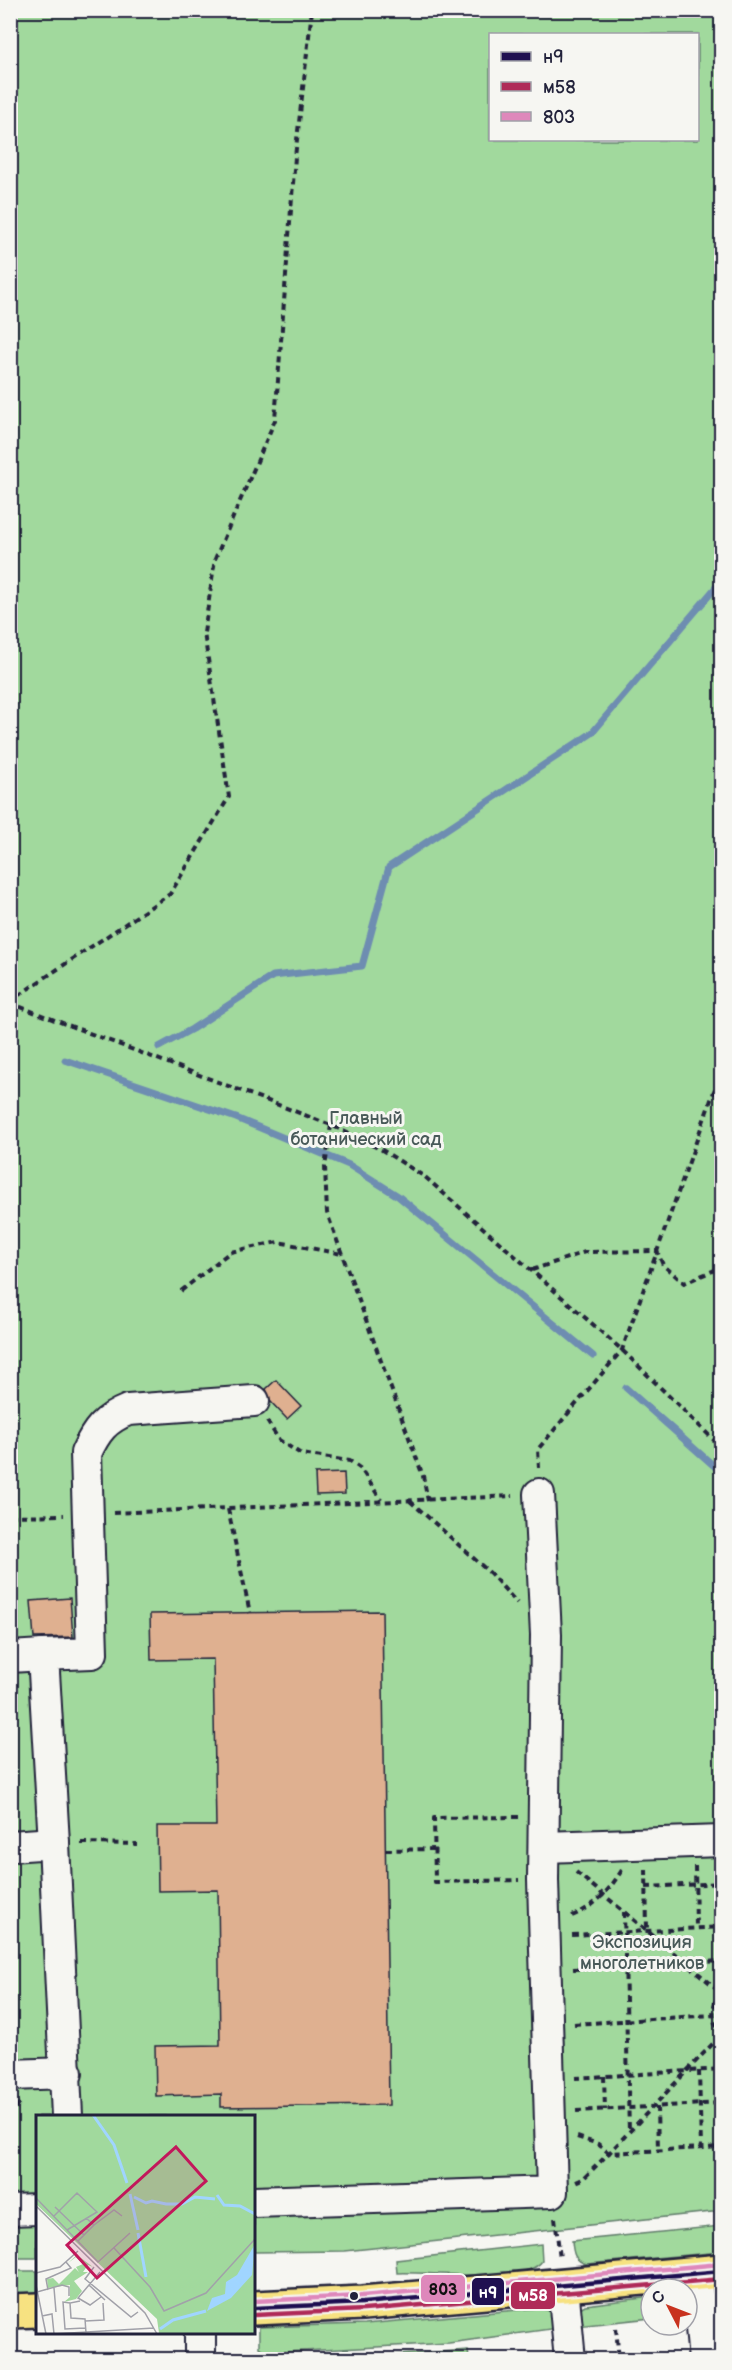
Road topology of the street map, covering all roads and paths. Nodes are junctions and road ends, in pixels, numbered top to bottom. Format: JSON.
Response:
{"nodes":[{"id":1,"x":312,"y":10,"type":"edge"},
{"id":2,"x":10,"y":1002,"type":"edge"},
{"id":3,"x":722,"y":1069,"type":"edge"},
{"id":4,"x":331,"y":1125,"type":"junction"},
{"id":5,"x":657,"y":1251,"type":"junction"},
{"id":6,"x":343,"y":1254,"type":"junction"},
{"id":7,"x":722,"y":1267,"type":"edge"},
{"id":8,"x":531,"y":1270,"type":"junction"},
{"id":9,"x":181,"y":1291,"type":"dead end"},
{"id":10,"x":622,"y":1350,"type":"junction"},
{"id":11,"x":254,"y":1401,"type":"joint"},
{"id":12,"x":722,"y":1448,"type":"edge"},
{"id":13,"x":539,"y":1494,"type":"junction"},
{"id":14,"x":382,"y":1501,"type":"junction"},
{"id":15,"x":409,"y":1501,"type":"junction"},
{"id":16,"x":428,"y":1501,"type":"junction"},
{"id":17,"x":228,"y":1509,"type":"junction"},
{"id":18,"x":87,"y":1514,"type":"junction"},
{"id":19,"x":10,"y":1516,"type":"edge"},
{"id":20,"x":250,"y":1613,"type":"dead end"},
{"id":21,"x":546,"y":1635,"type":"junction"},
{"id":22,"x":43,"y":1655,"type":"junction"},
{"id":23,"x":10,"y":1657,"type":"edge"},
{"id":24,"x":544,"y":1816,"type":"junction"},
{"id":25,"x":722,"y":1841,"type":"edge"},
{"id":26,"x":54,"y":1843,"type":"junction"},
{"id":27,"x":137,"y":1844,"type":"dead end"},
{"id":28,"x":10,"y":1846,"type":"edge"},
{"id":29,"x":544,"y":1847,"type":"junction"},
{"id":30,"x":434,"y":1849,"type":"junction"},
{"id":31,"x":386,"y":1850,"type":"dead end"},
{"id":32,"x":694,"y":1861,"type":"dead end"},
{"id":33,"x":646,"y":1864,"type":"dead end"},
{"id":34,"x":624,"y":1865,"type":"dead end"},
{"id":35,"x":543,"y":1880,"type":"junction"},
{"id":36,"x":722,"y":1883,"type":"edge"},
{"id":37,"x":695,"y":1884,"type":"junction"},
{"id":38,"x":646,"y":1887,"type":"junction"},
{"id":39,"x":604,"y":1895,"type":"junction"},
{"id":40,"x":624,"y":1912,"type":"junction"},
{"id":41,"x":572,"y":1916,"type":"dead end"},
{"id":42,"x":722,"y":1927,"type":"edge"},
{"id":43,"x":696,"y":1928,"type":"junction"},
{"id":44,"x":647,"y":1931,"type":"junction"},
{"id":45,"x":625,"y":1932,"type":"junction"},
{"id":46,"x":572,"y":1935,"type":"dead end"},
{"id":47,"x":722,"y":1961,"type":"edge"},
{"id":48,"x":685,"y":1963,"type":"junction"},
{"id":49,"x":626,"y":1966,"type":"junction"},
{"id":50,"x":573,"y":1970,"type":"dead end"},
{"id":51,"x":721,"y":1992,"type":"edge"},
{"id":52,"x":713,"y":2015,"type":"junction"},
{"id":53,"x":627,"y":2020,"type":"junction"},
{"id":54,"x":574,"y":2024,"type":"dead end"},
{"id":55,"x":721,"y":2036,"type":"edge"},
{"id":56,"x":722,"y":2069,"type":"edge"},
{"id":57,"x":687,"y":2071,"type":"junction"},
{"id":58,"x":699,"y":2071,"type":"junction"},
{"id":59,"x":67,"y":2073,"type":"junction"},
{"id":60,"x":10,"y":2075,"type":"edge"},
{"id":61,"x":628,"y":2075,"type":"junction"},
{"id":62,"x":604,"y":2076,"type":"junction"},
{"id":63,"x":575,"y":2078,"type":"dead end"},
{"id":64,"x":722,"y":2103,"type":"edge"},
{"id":65,"x":700,"y":2104,"type":"junction"},
{"id":66,"x":655,"y":2107,"type":"junction"},
{"id":67,"x":629,"y":2108,"type":"junction"},
{"id":68,"x":605,"y":2110,"type":"junction"},
{"id":69,"x":576,"y":2111,"type":"dead end"},
{"id":70,"x":67,"y":2115,"type":"edge"},
{"id":71,"x":629,"y":2132,"type":"junction"},
{"id":72,"x":577,"y":2138,"type":"dead end"},
{"id":73,"x":722,"y":2147,"type":"edge"},
{"id":74,"x":701,"y":2148,"type":"junction"},
{"id":75,"x":658,"y":2150,"type":"junction"},
{"id":76,"x":609,"y":2153,"type":"junction"},
{"id":77,"x":583,"y":2179,"type":"dead end"},
{"id":78,"x":552,"y":2192,"type":"junction"},
{"id":79,"x":255,"y":2202,"type":"edge"},
{"id":80,"x":36,"y":2209,"type":"edge"},
{"id":81,"x":10,"y":2210,"type":"edge"},
{"id":82,"x":709,"y":2273,"type":"edge"},
{"id":83,"x":564,"y":2286,"type":"junction"},
{"id":84,"x":255,"y":2308,"type":"edge"},
{"id":85,"x":36,"y":2310,"type":"edge"},
{"id":86,"x":10,"y":2311,"type":"edge"},
{"id":87,"x":616,"y":2328,"type":"dead end"},
{"id":88,"x":200,"y":2334,"type":"edge"},
{"id":89,"x":375,"y":2352,"type":"dead end"},
{"id":90,"x":244,"y":2354,"type":"dead end"},
{"id":91,"x":200,"y":2360,"type":"edge"},
{"id":92,"x":244,"y":2360,"type":"edge"},
{"id":93,"x":375,"y":2360,"type":"edge"},
{"id":94,"x":570,"y":2360,"type":"edge"},
{"id":95,"x":619,"y":2360,"type":"edge"},
{"id":96,"x":704,"y":2360,"type":"edge"}],
"edges":[{"from":1,"to":2,"type":"path"},
{"from":2,"to":4,"type":"path"},
{"from":3,"to":5,"type":"path"},
{"from":4,"to":6,"type":"path"},
{"from":4,"to":8,"type":"path"},
{"from":5,"to":7,"type":"path"},
{"from":5,"to":8,"type":"path"},
{"from":5,"to":10,"type":"path"},
{"from":6,"to":9,"type":"path"},
{"from":6,"to":16,"type":"path"},
{"from":8,"to":10,"type":"path"},
{"from":10,"to":12,"type":"path"},
{"from":10,"to":13,"type":"path"},
{"from":11,"to":14,"type":"path"},
{"from":11,"to":18,"type":"street"},
{"from":13,"to":16,"type":"path"},
{"from":13,"to":21,"type":"street"},
{"from":14,"to":15,"type":"path"},
{"from":14,"to":17,"type":"path"},
{"from":15,"to":16,"type":"path"},
{"from":15,"to":21,"type":"path"},
{"from":17,"to":18,"type":"path"},
{"from":17,"to":20,"type":"path"},
{"from":18,"to":19,"type":"path"},
{"from":18,"to":22,"type":"street"},
{"from":21,"to":24,"type":"street"},
{"from":22,"to":23,"type":"street"},
{"from":22,"to":26,"type":"street"},
{"from":24,"to":29,"type":"street"},
{"from":24,"to":30,"type":"path"},
{"from":25,"to":29,"type":"street"},
{"from":26,"to":27,"type":"path"},
{"from":26,"to":28,"type":"street"},
{"from":26,"to":59,"type":"street"},
{"from":29,"to":35,"type":"street"},
{"from":29,"to":39,"type":"path"},
{"from":30,"to":31,"type":"path"},
{"from":30,"to":35,"type":"path"},
{"from":32,"to":37,"type":"path"},
{"from":33,"to":38,"type":"path"},
{"from":34,"to":39,"type":"path"},
{"from":35,"to":78,"type":"street"},
{"from":36,"to":37,"type":"path"},
{"from":37,"to":38,"type":"path"},
{"from":37,"to":43,"type":"path"},
{"from":38,"to":44,"type":"path"},
{"from":39,"to":40,"type":"path"},
{"from":39,"to":41,"type":"path"},
{"from":40,"to":44,"type":"path"},
{"from":40,"to":45,"type":"path"},
{"from":42,"to":43,"type":"path"},
{"from":43,"to":44,"type":"path"},
{"from":44,"to":45,"type":"path"},
{"from":44,"to":48,"type":"path"},
{"from":45,"to":46,"type":"path"},
{"from":45,"to":49,"type":"path"},
{"from":47,"to":48,"type":"path"},
{"from":48,"to":49,"type":"path"},
{"from":48,"to":51,"type":"path"},
{"from":49,"to":50,"type":"path"},
{"from":49,"to":53,"type":"path"},
{"from":51,"to":52,"type":"path"},
{"from":52,"to":53,"type":"path"},
{"from":52,"to":55,"type":"path"},
{"from":53,"to":54,"type":"path"},
{"from":53,"to":61,"type":"path"},
{"from":55,"to":57,"type":"path"},
{"from":56,"to":58,"type":"path"},
{"from":57,"to":58,"type":"path"},
{"from":57,"to":61,"type":"path"},
{"from":57,"to":66,"type":"path"},
{"from":58,"to":65,"type":"path"},
{"from":59,"to":60,"type":"street"},
{"from":59,"to":70,"type":"street"},
{"from":61,"to":62,"type":"path"},
{"from":61,"to":67,"type":"path"},
{"from":62,"to":63,"type":"path"},
{"from":62,"to":68,"type":"path"},
{"from":64,"to":65,"type":"path"},
{"from":65,"to":66,"type":"path"},
{"from":65,"to":74,"type":"path"},
{"from":66,"to":67,"type":"path"},
{"from":66,"to":71,"type":"path"},
{"from":66,"to":75,"type":"path"},
{"from":67,"to":68,"type":"path"},
{"from":67,"to":71,"type":"path"},
{"from":68,"to":69,"type":"path"},
{"from":71,"to":76,"type":"path"},
{"from":72,"to":76,"type":"path"},
{"from":73,"to":74,"type":"path"},
{"from":74,"to":75,"type":"path"},
{"from":75,"to":76,"type":"path"},
{"from":76,"to":77,"type":"path"},
{"from":78,"to":79,"type":"street"},
{"from":78,"to":83,"type":"path"},
{"from":80,"to":81,"type":"street"},
{"from":82,"to":83,"type":"main road"},
{"from":82,"to":96,"type":"street"},
{"from":83,"to":84,"type":"main road"},
{"from":83,"to":94,"type":"street"},
{"from":85,"to":86,"type":"main road"},
{"from":87,"to":95,"type":"path"},
{"from":88,"to":91,"type":"street"},
{"from":89,"to":93,"type":"path"},
{"from":90,"to":92,"type":"path"}]}
